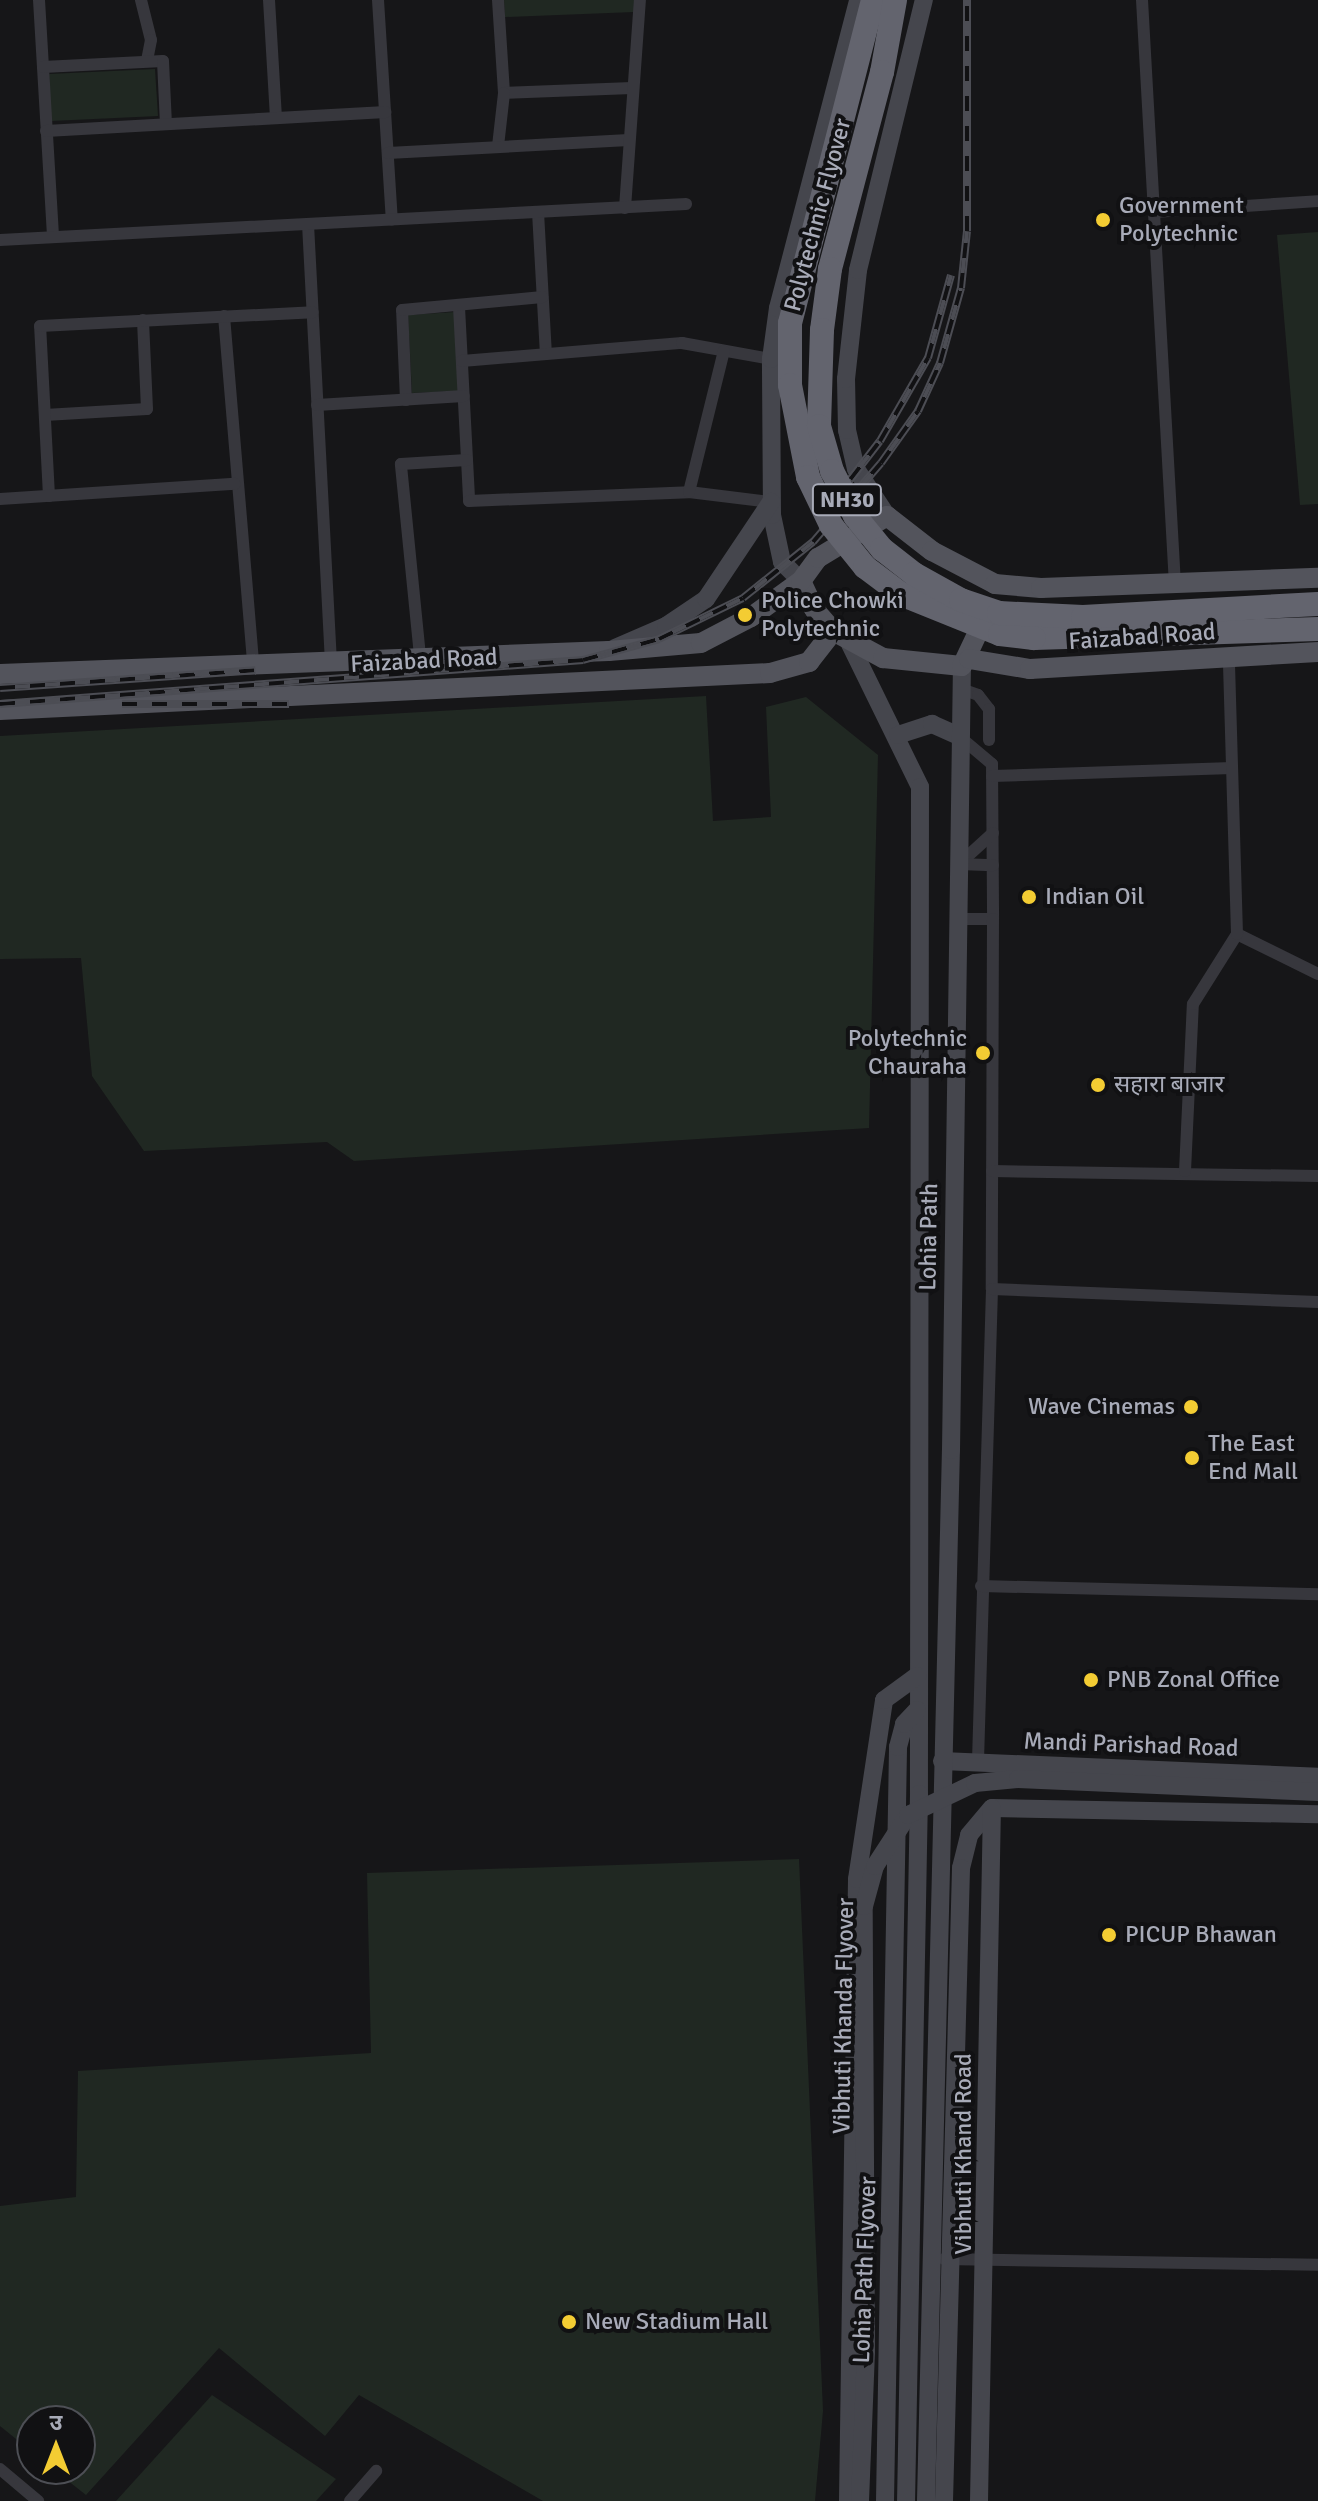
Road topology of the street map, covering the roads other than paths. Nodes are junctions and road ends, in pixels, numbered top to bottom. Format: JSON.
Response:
{"nodes":[{"id":1,"x":39,"y":0,"type":"edge"},
{"id":2,"x":141,"y":0,"type":"edge"},
{"id":3,"x":269,"y":0,"type":"edge"},
{"id":4,"x":378,"y":0,"type":"edge"},
{"id":5,"x":498,"y":0,"type":"edge"},
{"id":6,"x":640,"y":0,"type":"edge"},
{"id":7,"x":858,"y":0,"type":"edge"},
{"id":8,"x":873,"y":0,"type":"edge"},
{"id":9,"x":895,"y":0,"type":"edge"},
{"id":10,"x":924,"y":0,"type":"edge"},
{"id":11,"x":1142,"y":0,"type":"edge"},
{"id":12,"x":147,"y":61,"type":"junction"},
{"id":13,"x":43,"y":67,"type":"junction"},
{"id":14,"x":632,"y":88,"type":"junction"},
{"id":15,"x":504,"y":93,"type":"junction"},
{"id":16,"x":385,"y":112,"type":"junction"},
{"id":17,"x":276,"y":118,"type":"junction"},
{"id":18,"x":166,"y":124,"type":"junction"},
{"id":19,"x":46,"y":131,"type":"junction"},
{"id":20,"x":629,"y":140,"type":"junction"},
{"id":21,"x":498,"y":146,"type":"junction"},
{"id":22,"x":388,"y":153,"type":"junction"},
{"id":23,"x":1318,"y":201,"type":"edge"},
{"id":24,"x":686,"y":204,"type":"dead end"},
{"id":25,"x":625,"y":208,"type":"junction"},
{"id":26,"x":538,"y":212,"type":"junction"},
{"id":27,"x":1154,"y":212,"type":"junction"},
{"id":28,"x":392,"y":220,"type":"junction"},
{"id":29,"x":308,"y":224,"type":"junction"},
{"id":30,"x":53,"y":237,"type":"junction"},
{"id":31,"x":0,"y":240,"type":"edge"},
{"id":32,"x":542,"y":297,"type":"junction"},
{"id":33,"x":459,"y":307,"type":"junction"},
{"id":34,"x":313,"y":312,"type":"junction"},
{"id":35,"x":224,"y":316,"type":"junction"},
{"id":36,"x":143,"y":320,"type":"junction"},
{"id":37,"x":724,"y":351,"type":"junction"},
{"id":38,"x":546,"y":354,"type":"junction"},
{"id":39,"x":771,"y":359,"type":"junction"},
{"id":40,"x":462,"y":361,"type":"junction"},
{"id":41,"x":464,"y":396,"type":"junction"},
{"id":42,"x":406,"y":400,"type":"junction"},
{"id":43,"x":317,"y":405,"type":"junction"},
{"id":44,"x":45,"y":415,"type":"junction"},
{"id":45,"x":851,"y":449,"type":"junction"},
{"id":46,"x":770,"y":456,"type":"junction"},
{"id":47,"x":467,"y":460,"type":"junction"},
{"id":48,"x":235,"y":484,"type":"junction"},
{"id":49,"x":689,"y":492,"type":"junction"},
{"id":50,"x":49,"y":496,"type":"junction"},
{"id":51,"x":0,"y":499,"type":"edge"},
{"id":52,"x":771,"y":502,"type":"junction"},
{"id":53,"x":887,"y":516,"type":"junction"},
{"id":54,"x":1318,"y":578,"type":"edge"},
{"id":55,"x":801,"y":581,"type":"junction"},
{"id":56,"x":995,"y":584,"type":"junction"},
{"id":57,"x":1175,"y":584,"type":"junction"},
{"id":58,"x":1041,"y":588,"type":"junction"},
{"id":59,"x":1318,"y":604,"type":"edge"},
{"id":60,"x":1318,"y":629,"type":"edge"},
{"id":61,"x":833,"y":631,"type":"junction"},
{"id":62,"x":850,"y":644,"type":"junction"},
{"id":63,"x":609,"y":651,"type":"junction"},
{"id":64,"x":1318,"y":652,"type":"edge"},
{"id":65,"x":420,"y":656,"type":"junction"},
{"id":66,"x":1229,"y":657,"type":"junction"},
{"id":67,"x":331,"y":660,"type":"junction"},
{"id":68,"x":253,"y":662,"type":"junction"},
{"id":69,"x":966,"y":662,"type":"junction"},
{"id":70,"x":1027,"y":669,"type":"junction"},
{"id":71,"x":0,"y":674,"type":"edge"},
{"id":72,"x":961,"y":689,"type":"junction"},
{"id":73,"x":0,"y":710,"type":"edge"},
{"id":74,"x":898,"y":735,"type":"junction"},
{"id":75,"x":957,"y":735,"type":"junction"},
{"id":76,"x":989,"y":740,"type":"dead end"},
{"id":77,"x":1232,"y":768,"type":"junction"},
{"id":78,"x":992,"y":776,"type":"junction"},
{"id":79,"x":993,"y":833,"type":"junction"},
{"id":80,"x":959,"y":864,"type":"junction"},
{"id":81,"x":993,"y":865,"type":"junction"},
{"id":82,"x":959,"y":919,"type":"junction"},
{"id":83,"x":993,"y":919,"type":"junction"},
{"id":84,"x":1237,"y":934,"type":"junction"},
{"id":85,"x":1318,"y":974,"type":"edge"},
{"id":86,"x":992,"y":1171,"type":"junction"},
{"id":87,"x":1185,"y":1171,"type":"junction"},
{"id":88,"x":1318,"y":1176,"type":"edge"},
{"id":89,"x":992,"y":1289,"type":"junction"},
{"id":90,"x":1318,"y":1302,"type":"edge"},
{"id":91,"x":981,"y":1586,"type":"junction"},
{"id":92,"x":1318,"y":1594,"type":"edge"},
{"id":93,"x":916,"y":1645,"type":"joint"},
{"id":94,"x":917,"y":1676,"type":"junction"},
{"id":95,"x":917,"y":1710,"type":"junction"},
{"id":96,"x":942,"y":1761,"type":"junction"},
{"id":97,"x":978,"y":1764,"type":"junction"},
{"id":98,"x":1068,"y":1765,"type":"junction"},
{"id":99,"x":1318,"y":1777,"type":"edge"},
{"id":100,"x":1318,"y":1792,"type":"edge"},
{"id":101,"x":992,"y":1808,"type":"junction"},
{"id":102,"x":1067,"y":1809,"type":"junction"},
{"id":103,"x":1318,"y":1814,"type":"edge"},
{"id":104,"x":988,"y":2258,"type":"junction"},
{"id":105,"x":933,"y":2259,"type":"junction"},
{"id":106,"x":1318,"y":2265,"type":"edge"},
{"id":107,"x":0,"y":2469,"type":"edge"},
{"id":108,"x":376,"y":2471,"type":"dead end"},
{"id":109,"x":34,"y":2500,"type":"edge"},
{"id":110,"x":350,"y":2501,"type":"edge"},
{"id":111,"x":848,"y":2501,"type":"edge"},
{"id":112,"x":860,"y":2501,"type":"edge"},
{"id":113,"x":885,"y":2501,"type":"edge"},
{"id":114,"x":906,"y":2501,"type":"edge"},
{"id":115,"x":926,"y":2501,"type":"edge"},
{"id":116,"x":944,"y":2501,"type":"edge"},
{"id":117,"x":979,"y":2501,"type":"edge"}],
"edges":[{"from":1,"to":13,"type":"street"},
{"from":2,"to":12,"type":"street"},
{"from":3,"to":17,"type":"street"},
{"from":4,"to":16,"type":"street"},
{"from":5,"to":15,"type":"street"},
{"from":6,"to":14,"type":"street"},
{"from":7,"to":39,"type":"main road"},
{"from":8,"to":60,"type":"highway","name":"Polytechnic Flyover","number":"NH30","bridge":true},
{"from":9,"to":59,"type":"highway","name":"Polytechnic Flyover","number":"NH30","bridge":true},
{"from":10,"to":45,"type":"main road"},
{"from":11,"to":27,"type":"street"},
{"from":12,"to":13,"type":"street"},
{"from":12,"to":18,"type":"street"},
{"from":13,"to":19,"type":"street"},
{"from":14,"to":15,"type":"street"},
{"from":14,"to":20,"type":"street"},
{"from":15,"to":21,"type":"street"},
{"from":16,"to":17,"type":"street"},
{"from":16,"to":22,"type":"street"},
{"from":17,"to":18,"type":"street"},
{"from":18,"to":19,"type":"street"},
{"from":19,"to":30,"type":"street"},
{"from":20,"to":21,"type":"street"},
{"from":20,"to":25,"type":"street"},
{"from":21,"to":22,"type":"street"},
{"from":22,"to":28,"type":"street"},
{"from":23,"to":27,"type":"street"},
{"from":24,"to":25,"type":"street"},
{"from":25,"to":26,"type":"street"},
{"from":26,"to":28,"type":"street"},
{"from":26,"to":32,"type":"street"},
{"from":27,"to":57,"type":"street"},
{"from":28,"to":29,"type":"street"},
{"from":29,"to":30,"type":"street"},
{"from":29,"to":34,"type":"street"},
{"from":30,"to":31,"type":"street"},
{"from":32,"to":33,"type":"street"},
{"from":32,"to":38,"type":"street"},
{"from":33,"to":40,"type":"street"},
{"from":33,"to":42,"type":"street"},
{"from":34,"to":35,"type":"street"},
{"from":34,"to":43,"type":"street"},
{"from":35,"to":36,"type":"street"},
{"from":35,"to":48,"type":"street"},
{"from":36,"to":44,"type":"street"},
{"from":36,"to":44,"type":"street"},
{"from":37,"to":38,"type":"street"},
{"from":37,"to":39,"type":"street"},
{"from":37,"to":49,"type":"street"},
{"from":38,"to":40,"type":"street"},
{"from":39,"to":46,"type":"main road"},
{"from":40,"to":41,"type":"street"},
{"from":41,"to":42,"type":"street"},
{"from":41,"to":47,"type":"street"},
{"from":42,"to":43,"type":"street"},
{"from":43,"to":67,"type":"street"},
{"from":44,"to":50,"type":"street"},
{"from":45,"to":46,"type":"main road"},
{"from":45,"to":53,"type":"main road"},
{"from":46,"to":52,"type":"main road"},
{"from":47,"to":49,"type":"street"},
{"from":47,"to":65,"type":"street"},
{"from":48,"to":50,"type":"street"},
{"from":48,"to":68,"type":"street"},
{"from":49,"to":52,"type":"street"},
{"from":50,"to":51,"type":"street"},
{"from":52,"to":55,"type":"main road"},
{"from":52,"to":63,"type":"main road"},
{"from":53,"to":55,"type":"main road"},
{"from":53,"to":56,"type":"main road"},
{"from":54,"to":57,"type":"main road","name":"Faizabad Road"},
{"from":55,"to":61,"type":"main road"},
{"from":55,"to":63,"type":"main road","name":"Faizabad Road"},
{"from":56,"to":58,"type":"main road","name":"Faizabad Road"},
{"from":56,"to":69,"type":"main road"},
{"from":57,"to":58,"type":"main road","name":"Faizabad Road"},
{"from":58,"to":70,"type":"main road"},
{"from":61,"to":62,"type":"main road"},
{"from":61,"to":73,"type":"main road","name":"Faizabad Road"},
{"from":62,"to":69,"type":"main road"},
{"from":62,"to":74,"type":"main road","name":"Lohia Path"},
{"from":63,"to":65,"type":"main road","name":"Faizabad Road"},
{"from":64,"to":66,"type":"main road","name":"Faizabad Road"},
{"from":65,"to":67,"type":"main road","name":"Faizabad Road"},
{"from":66,"to":70,"type":"main road","name":"Faizabad Road"},
{"from":66,"to":77,"type":"street"},
{"from":67,"to":68,"type":"main road","name":"Faizabad Road"},
{"from":68,"to":71,"type":"main road","name":"Faizabad Road"},
{"from":69,"to":70,"type":"main road","name":"Faizabad Road"},
{"from":69,"to":72,"type":"main road","name":"Lohia Path"},
{"from":72,"to":75,"type":"main road","name":"Lohia Path"},
{"from":72,"to":76,"type":"street"},
{"from":74,"to":75,"type":"main road"},
{"from":74,"to":93,"type":"main road","name":"Lohia Path"},
{"from":75,"to":78,"type":"street"},
{"from":75,"to":80,"type":"main road","name":"Lohia Path"},
{"from":77,"to":78,"type":"street"},
{"from":77,"to":84,"type":"street"},
{"from":78,"to":79,"type":"street"},
{"from":79,"to":80,"type":"street"},
{"from":79,"to":81,"type":"street"},
{"from":80,"to":81,"type":"street"},
{"from":80,"to":82,"type":"main road","name":"Lohia Path"},
{"from":81,"to":83,"type":"street"},
{"from":82,"to":83,"type":"street"},
{"from":82,"to":96,"type":"main road","name":"Lohia Path"},
{"from":83,"to":86,"type":"street"},
{"from":84,"to":85,"type":"street"},
{"from":84,"to":87,"type":"street"},
{"from":86,"to":87,"type":"street"},
{"from":86,"to":89,"type":"street"},
{"from":87,"to":88,"type":"street"},
{"from":89,"to":90,"type":"street"},
{"from":89,"to":91,"type":"street"},
{"from":91,"to":92,"type":"street"},
{"from":91,"to":97,"type":"street"},
{"from":93,"to":94,"type":"main road","name":"Lohia Path Flyover"},
{"from":94,"to":95,"type":"main road","name":"Lohia Path Flyover"},
{"from":94,"to":111,"type":"main road"},
{"from":95,"to":113,"type":"main road","name":"Lohia Path Flyover"},
{"from":95,"to":114,"type":"main road","name":"Lohia Path Flyover"},
{"from":96,"to":97,"type":"main road","name":"Mandi Parishad Road"},
{"from":96,"to":105,"type":"main road","name":"Lohia Path"},
{"from":97,"to":98,"type":"main road","name":"Mandi Parishad Road"},
{"from":98,"to":99,"type":"main road","name":"Mandi Parishad Road"},
{"from":98,"to":102,"type":"main road"},
{"from":100,"to":112,"type":"main road","name":"Vibhuti Khanda Flyover","bridge":true},
{"from":101,"to":102,"type":"main road"},
{"from":101,"to":104,"type":"main road","name":"Vibhuti Khand Road"},
{"from":101,"to":116,"type":"main road","bridge":true},
{"from":102,"to":103,"type":"main road"},
{"from":104,"to":105,"type":"street"},
{"from":104,"to":106,"type":"street"},
{"from":104,"to":117,"type":"main road","name":"Vibhuti Khand Road"},
{"from":105,"to":115,"type":"main road"},
{"from":107,"to":109,"type":"street"},
{"from":108,"to":110,"type":"street"}]}
